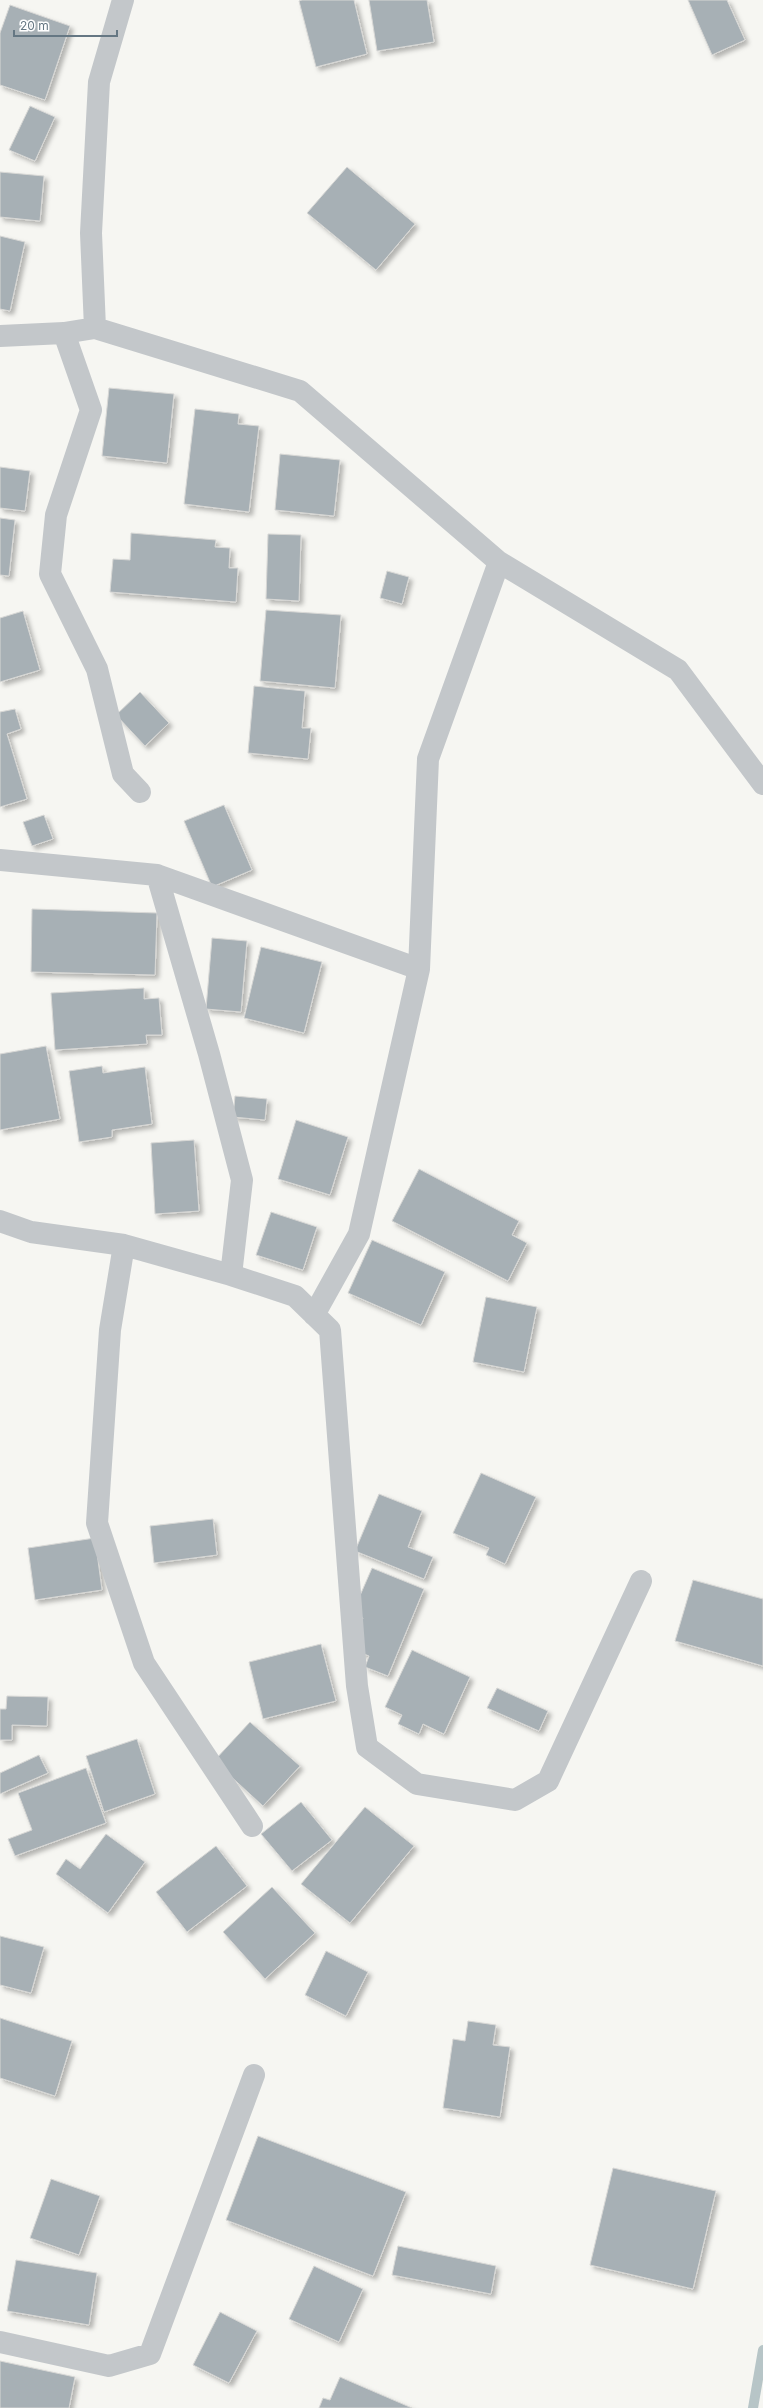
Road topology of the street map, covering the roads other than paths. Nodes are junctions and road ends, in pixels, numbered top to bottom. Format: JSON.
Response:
{"nodes":[{"id":1,"x":123,"y":0,"type":"edge"},
{"id":2,"x":95,"y":328,"type":"junction"},
{"id":3,"x":64,"y":333,"type":"junction"},
{"id":4,"x":0,"y":336,"type":"edge"},
{"id":5,"x":499,"y":562,"type":"junction"},
{"id":6,"x":763,"y":784,"type":"edge"},
{"id":7,"x":140,"y":792,"type":"dead end"},
{"id":8,"x":0,"y":860,"type":"edge"},
{"id":9,"x":157,"y":875,"type":"junction"},
{"id":10,"x":419,"y":969,"type":"junction"},
{"id":11,"x":0,"y":1221,"type":"edge"},
{"id":12,"x":124,"y":1245,"type":"junction"},
{"id":13,"x":231,"y":1275,"type":"junction"},
{"id":14,"x":314,"y":1315,"type":"junction"},
{"id":15,"x":642,"y":1581,"type":"dead end"},
{"id":16,"x":252,"y":1826,"type":"dead end"},
{"id":17,"x":254,"y":2075,"type":"dead end"},
{"id":18,"x":0,"y":2342,"type":"edge"}],
"edges":[{"from":1,"to":2,"type":"street"},
{"from":2,"to":3,"type":"street"},
{"from":2,"to":5,"type":"street"},
{"from":3,"to":4,"type":"street"},
{"from":3,"to":7,"type":"street"},
{"from":5,"to":6,"type":"street"},
{"from":5,"to":10,"type":"street"},
{"from":8,"to":9,"type":"street"},
{"from":9,"to":10,"type":"street"},
{"from":9,"to":13,"type":"street"},
{"from":10,"to":14,"type":"street"},
{"from":11,"to":12,"type":"street"},
{"from":12,"to":13,"type":"street"},
{"from":12,"to":16,"type":"street"},
{"from":13,"to":14,"type":"street"},
{"from":14,"to":15,"type":"street"},
{"from":17,"to":18,"type":"street"}]}
